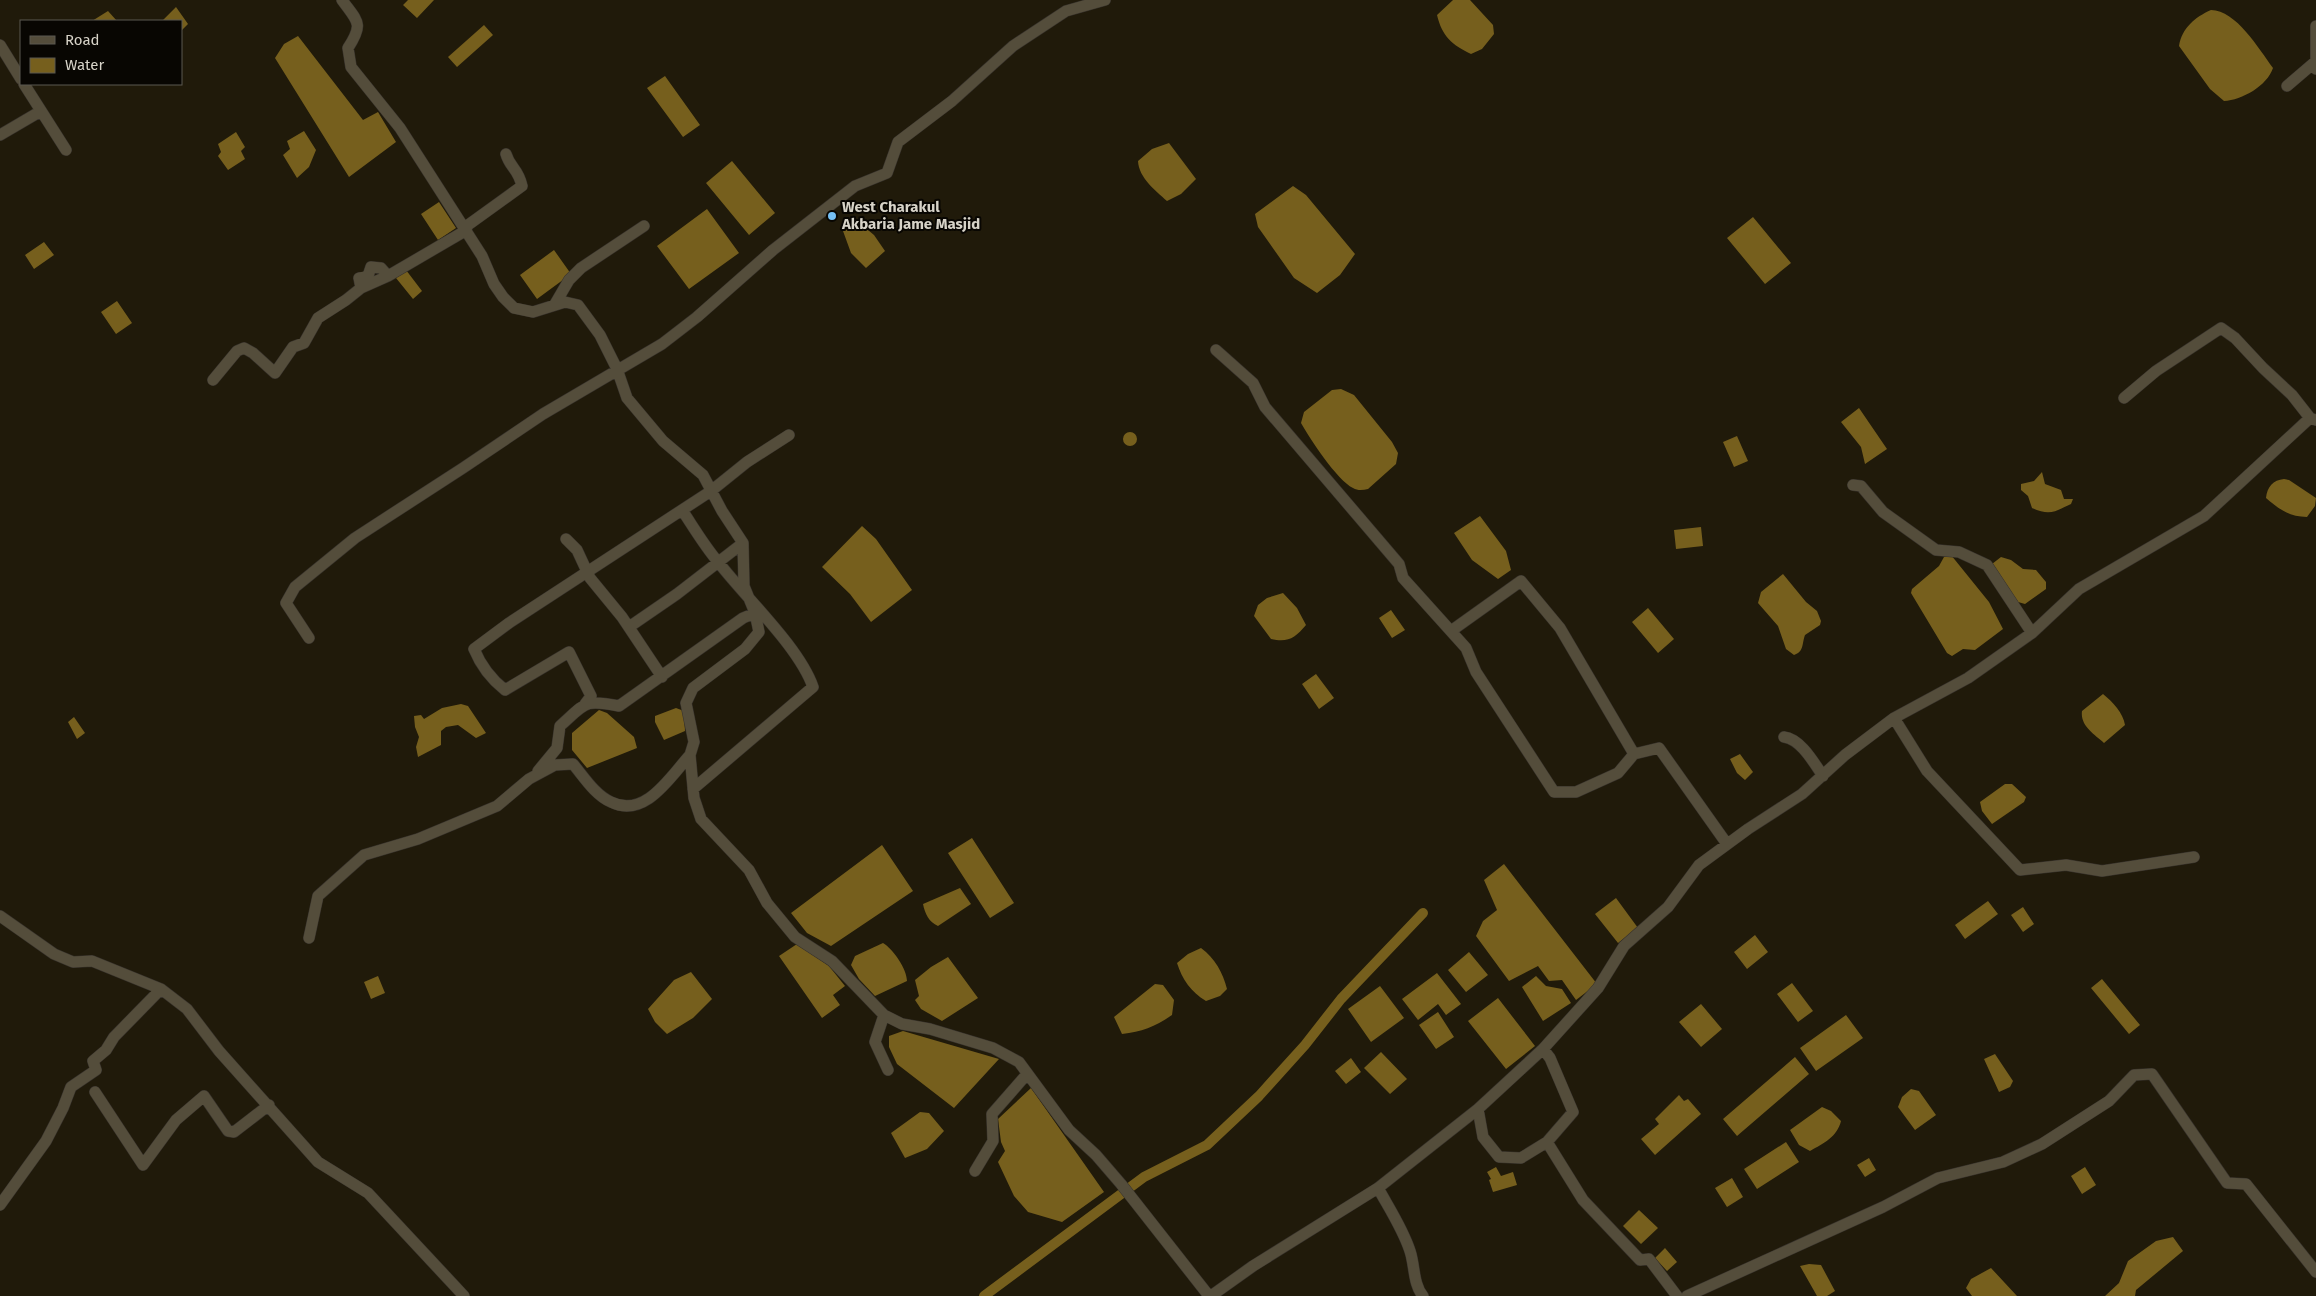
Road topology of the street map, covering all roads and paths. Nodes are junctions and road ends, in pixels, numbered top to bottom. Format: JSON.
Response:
{"nodes":[{"id":1,"x":342,"y":0,"type":"edge"},
{"id":2,"x":1105,"y":0,"type":"edge"},
{"id":3,"x":2316,"y":26,"type":"edge"},
{"id":4,"x":0,"y":45,"type":"edge"},
{"id":5,"x":2316,"y":65,"type":"edge"},
{"id":6,"x":20,"y":77,"type":"edge"},
{"id":7,"x":25,"y":85,"type":"edge"},
{"id":8,"x":2287,"y":86,"type":"dead end"},
{"id":9,"x":41,"y":111,"type":"junction"},
{"id":10,"x":0,"y":135,"type":"edge"},
{"id":11,"x":66,"y":150,"type":"dead end"},
{"id":12,"x":506,"y":154,"type":"dead end"},
{"id":13,"x":644,"y":226,"type":"dead end"},
{"id":14,"x":466,"y":231,"type":"junction"},
{"id":15,"x":555,"y":304,"type":"junction"},
{"id":16,"x":1216,"y":350,"type":"dead end"},
{"id":17,"x":618,"y":370,"type":"junction"},
{"id":18,"x":213,"y":380,"type":"dead end"},
{"id":19,"x":2124,"y":398,"type":"dead end"},
{"id":20,"x":2313,"y":419,"type":"edge"},
{"id":21,"x":789,"y":435,"type":"dead end"},
{"id":22,"x":1853,"y":485,"type":"dead end"},
{"id":23,"x":711,"y":491,"type":"junction"},
{"id":24,"x":682,"y":510,"type":"junction"},
{"id":25,"x":566,"y":539,"type":"dead end"},
{"id":26,"x":742,"y":543,"type":"junction"},
{"id":27,"x":718,"y":562,"type":"junction"},
{"id":28,"x":587,"y":573,"type":"junction"},
{"id":29,"x":750,"y":601,"type":"junction"},
{"id":30,"x":755,"y":613,"type":"junction"},
{"id":31,"x":629,"y":627,"type":"junction"},
{"id":32,"x":1451,"y":631,"type":"junction"},
{"id":33,"x":2032,"y":633,"type":"junction"},
{"id":34,"x":309,"y":638,"type":"dead end"},
{"id":35,"x":662,"y":676,"type":"junction"},
{"id":36,"x":585,"y":704,"type":"junction"},
{"id":37,"x":1894,"y":718,"type":"junction"},
{"id":38,"x":1784,"y":737,"type":"dead end"},
{"id":39,"x":1634,"y":754,"type":"junction"},
{"id":40,"x":690,"y":755,"type":"junction"},
{"id":41,"x":1822,"y":776,"type":"junction"},
{"id":42,"x":530,"y":779,"type":"junction"},
{"id":43,"x":693,"y":789,"type":"junction"},
{"id":44,"x":1726,"y":844,"type":"junction"},
{"id":45,"x":2194,"y":857,"type":"dead end"},
{"id":46,"x":0,"y":916,"type":"edge"},
{"id":47,"x":309,"y":938,"type":"dead end"},
{"id":48,"x":161,"y":989,"type":"junction"},
{"id":49,"x":884,"y":1015,"type":"junction"},
{"id":50,"x":1543,"y":1049,"type":"junction"},
{"id":51,"x":888,"y":1070,"type":"dead end"},
{"id":52,"x":1027,"y":1074,"type":"junction"},
{"id":53,"x":95,"y":1092,"type":"dead end"},
{"id":54,"x":269,"y":1105,"type":"junction"},
{"id":55,"x":1478,"y":1109,"type":"junction"},
{"id":56,"x":1546,"y":1142,"type":"junction"},
{"id":57,"x":975,"y":1171,"type":"dead end"},
{"id":58,"x":1378,"y":1188,"type":"junction"},
{"id":59,"x":0,"y":1206,"type":"edge"},
{"id":60,"x":2316,"y":1272,"type":"edge"},
{"id":61,"x":464,"y":1296,"type":"edge"},
{"id":62,"x":1210,"y":1296,"type":"edge"},
{"id":63,"x":1423,"y":1296,"type":"edge"},
{"id":64,"x":1677,"y":1296,"type":"edge"},
{"id":65,"x":1686,"y":1296,"type":"edge"}],
"edges":[{"from":1,"to":14,"type":"street"},
{"from":2,"to":17,"type":"street"},
{"from":3,"to":5,"type":"street"},
{"from":4,"to":6,"type":"street"},
{"from":5,"to":8,"type":"street"},
{"from":7,"to":9,"type":"street"},
{"from":9,"to":10,"type":"street"},
{"from":9,"to":11,"type":"street"},
{"from":12,"to":14,"type":"street"},
{"from":13,"to":15,"type":"street"},
{"from":14,"to":15,"type":"street"},
{"from":14,"to":18,"type":"street"},
{"from":15,"to":17,"type":"street"},
{"from":16,"to":32,"type":"street"},
{"from":17,"to":23,"type":"street"},
{"from":17,"to":34,"type":"street"},
{"from":19,"to":20,"type":"street"},
{"from":20,"to":33,"type":"street"},
{"from":21,"to":23,"type":"street"},
{"from":22,"to":33,"type":"street"},
{"from":23,"to":24,"type":"street"},
{"from":23,"to":26,"type":"street"},
{"from":24,"to":27,"type":"street"},
{"from":24,"to":28,"type":"street"},
{"from":25,"to":28,"type":"street"},
{"from":26,"to":27,"type":"street"},
{"from":26,"to":29,"type":"street"},
{"from":27,"to":29,"type":"street"},
{"from":27,"to":31,"type":"street"},
{"from":28,"to":31,"type":"street"},
{"from":28,"to":36,"type":"street"},
{"from":29,"to":30,"type":"street"},
{"from":29,"to":43,"type":"street"},
{"from":30,"to":35,"type":"street"},
{"from":30,"to":40,"type":"street"},
{"from":31,"to":35,"type":"street"},
{"from":32,"to":39,"type":"street"},
{"from":32,"to":39,"type":"street"},
{"from":33,"to":37,"type":"street"},
{"from":35,"to":36,"type":"street"},
{"from":36,"to":42,"type":"street"},
{"from":37,"to":41,"type":"street"},
{"from":37,"to":45,"type":"street"},
{"from":38,"to":41,"type":"street"},
{"from":39,"to":44,"type":"street"},
{"from":40,"to":42,"type":"street"},
{"from":40,"to":43,"type":"street"},
{"from":41,"to":44,"type":"street"},
{"from":42,"to":47,"type":"street"},
{"from":43,"to":49,"type":"street"},
{"from":44,"to":50,"type":"street"},
{"from":46,"to":48,"type":"street"},
{"from":48,"to":54,"type":"street"},
{"from":48,"to":59,"type":"street"},
{"from":49,"to":51,"type":"street"},
{"from":49,"to":52,"type":"street"},
{"from":50,"to":55,"type":"street"},
{"from":50,"to":56,"type":"street"},
{"from":52,"to":57,"type":"street"},
{"from":52,"to":62,"type":"street"},
{"from":53,"to":54,"type":"street"},
{"from":54,"to":61,"type":"street"},
{"from":55,"to":56,"type":"street"},
{"from":55,"to":58,"type":"street"},
{"from":56,"to":64,"type":"street"},
{"from":58,"to":62,"type":"street"},
{"from":58,"to":63,"type":"street"},
{"from":60,"to":65,"type":"street"}]}
